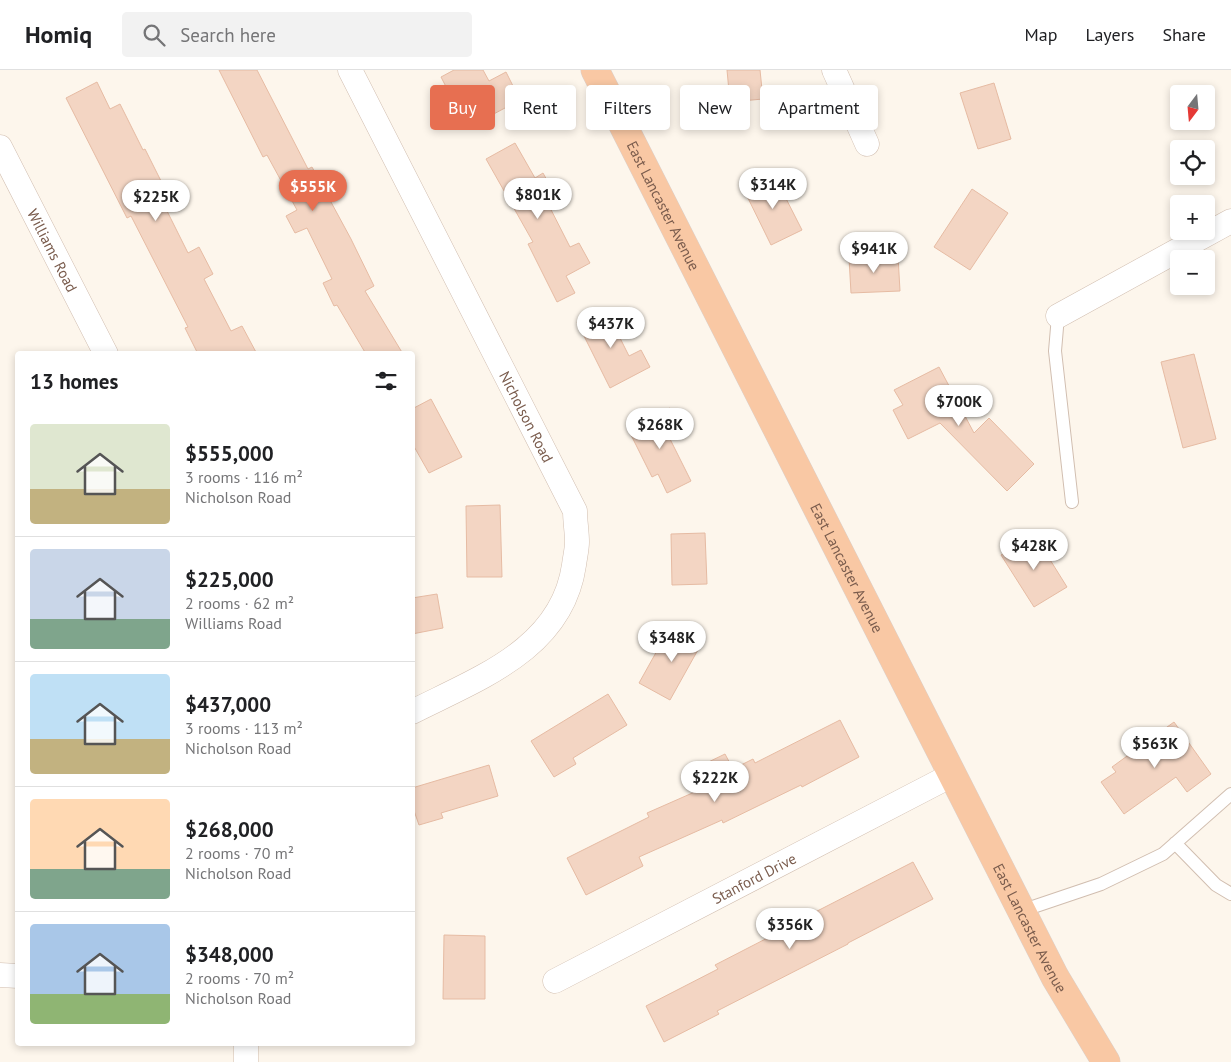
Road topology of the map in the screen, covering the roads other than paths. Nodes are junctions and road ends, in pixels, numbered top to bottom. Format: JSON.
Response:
{"nodes":[{"id":1,"x":350,"y":70,"type":"edge"},
{"id":2,"x":595,"y":70,"type":"edge"},
{"id":3,"x":834,"y":70,"type":"edge"},
{"id":4,"x":868,"y":144,"type":"dead end"},
{"id":5,"x":0,"y":147,"type":"edge"},
{"id":6,"x":1231,"y":221,"type":"edge"},
{"id":7,"x":1058,"y":316,"type":"joint"},
{"id":8,"x":104,"y":351,"type":"edge"},
{"id":9,"x":1072,"y":502,"type":"dead end"},
{"id":10,"x":415,"y":710,"type":"edge"},
{"id":11,"x":952,"y":775,"type":"junction"},
{"id":12,"x":1231,"y":794,"type":"edge"},
{"id":13,"x":1175,"y":843,"type":"junction"},
{"id":14,"x":1231,"y":894,"type":"edge"},
{"id":15,"x":1021,"y":911,"type":"junction"},
{"id":16,"x":0,"y":976,"type":"edge"},
{"id":17,"x":15,"y":976,"type":"edge"},
{"id":18,"x":555,"y":981,"type":"dead end"},
{"id":19,"x":246,"y":1046,"type":"edge"},
{"id":20,"x":246,"y":1062,"type":"edge"},
{"id":21,"x":1106,"y":1062,"type":"edge"}],
"edges":[{"from":1,"to":10,"type":"street","name":"Nicholson Road"},
{"from":2,"to":11,"type":"highway","name":"East Lancaster Avenue"},
{"from":3,"to":4,"type":"street"},
{"from":5,"to":8,"type":"street","name":"Williams Road"},
{"from":6,"to":7,"type":"street"},
{"from":7,"to":9,"type":"lane"},
{"from":11,"to":15,"type":"highway","name":"East Lancaster Avenue"},
{"from":11,"to":18,"type":"street","name":"Stanford Drive"},
{"from":12,"to":13,"type":"lane"},
{"from":13,"to":14,"type":"lane"},
{"from":13,"to":15,"type":"lane"},
{"from":15,"to":21,"type":"highway","name":"East Lancaster Avenue"},
{"from":16,"to":17,"type":"street"},
{"from":19,"to":20,"type":"street"}]}
